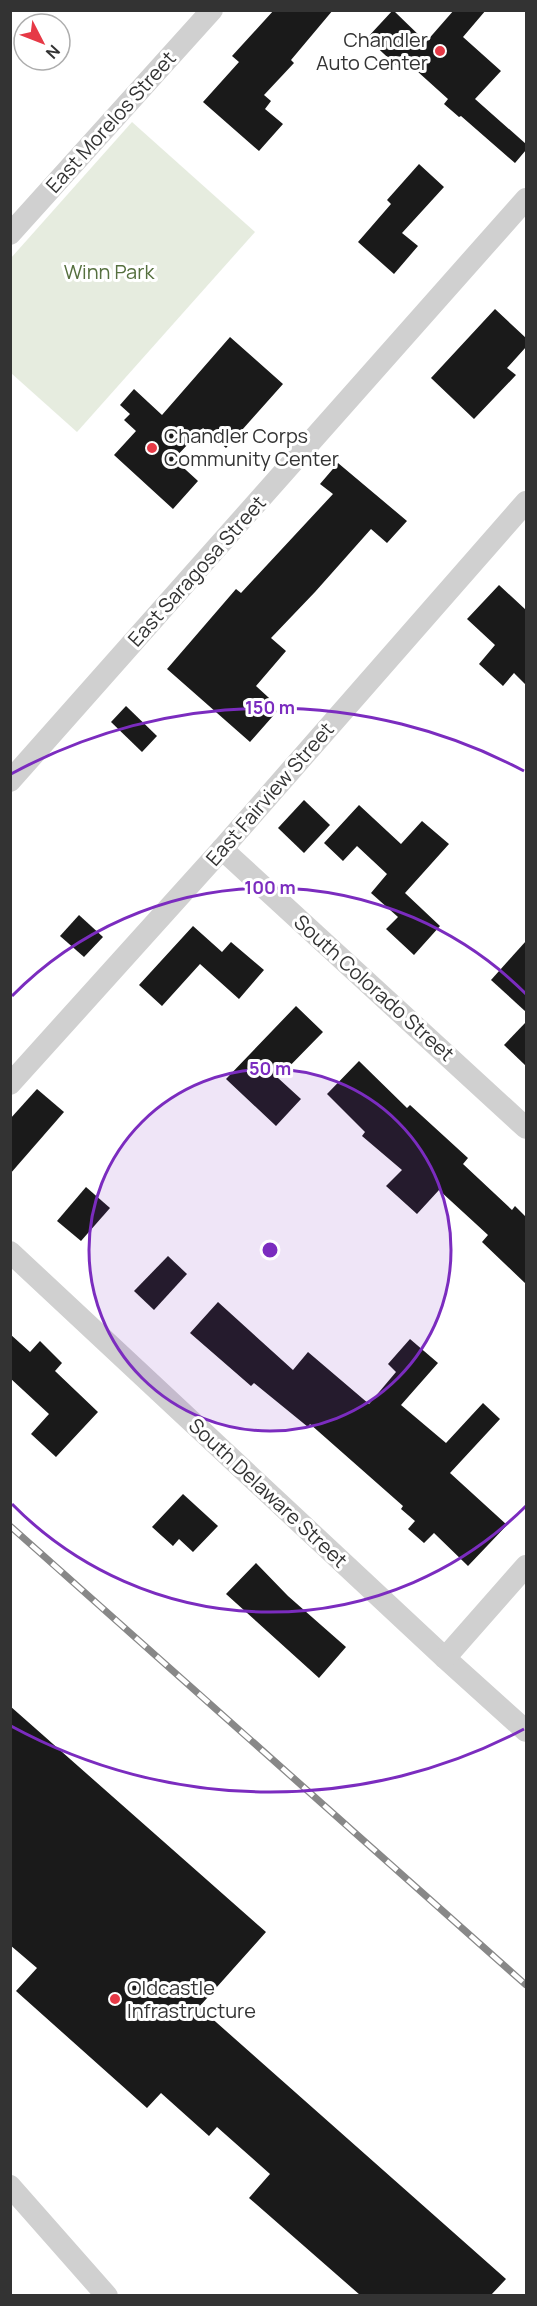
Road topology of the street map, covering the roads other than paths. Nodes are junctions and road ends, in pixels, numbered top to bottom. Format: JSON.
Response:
{"nodes":[{"id":1,"x":212,"y":10,"type":"edge"},
{"id":2,"x":526,"y":199,"type":"edge"},
{"id":3,"x":10,"y":234,"type":"edge"},
{"id":4,"x":522,"y":515,"type":"edge"},
{"id":5,"x":10,"y":781,"type":"edge"},
{"id":6,"x":222,"y":849,"type":"junction"},
{"id":7,"x":10,"y":1084,"type":"edge"},
{"id":8,"x":526,"y":1128,"type":"edge"},
{"id":9,"x":10,"y":1252,"type":"edge"},
{"id":10,"x":526,"y":1566,"type":"edge"},
{"id":11,"x":445,"y":1658,"type":"junction"},
{"id":12,"x":526,"y":1731,"type":"edge"},
{"id":13,"x":10,"y":2186,"type":"edge"},
{"id":14,"x":107,"y":2295,"type":"edge"}],
"edges":[{"from":1,"to":3,"type":"street","name":"East Morelos Street"},
{"from":2,"to":5,"type":"street","name":"East Saragosa Street"},
{"from":4,"to":6,"type":"street","name":"East Fairview Street"},
{"from":6,"to":7,"type":"street","name":"East Fairview Street"},
{"from":6,"to":8,"type":"street","name":"South Colorado Street"},
{"from":9,"to":11,"type":"street","name":"South Delaware Street"},
{"from":10,"to":11,"type":"street"},
{"from":11,"to":12,"type":"street","name":"South Delaware Street"},
{"from":13,"to":14,"type":"street"}]}
